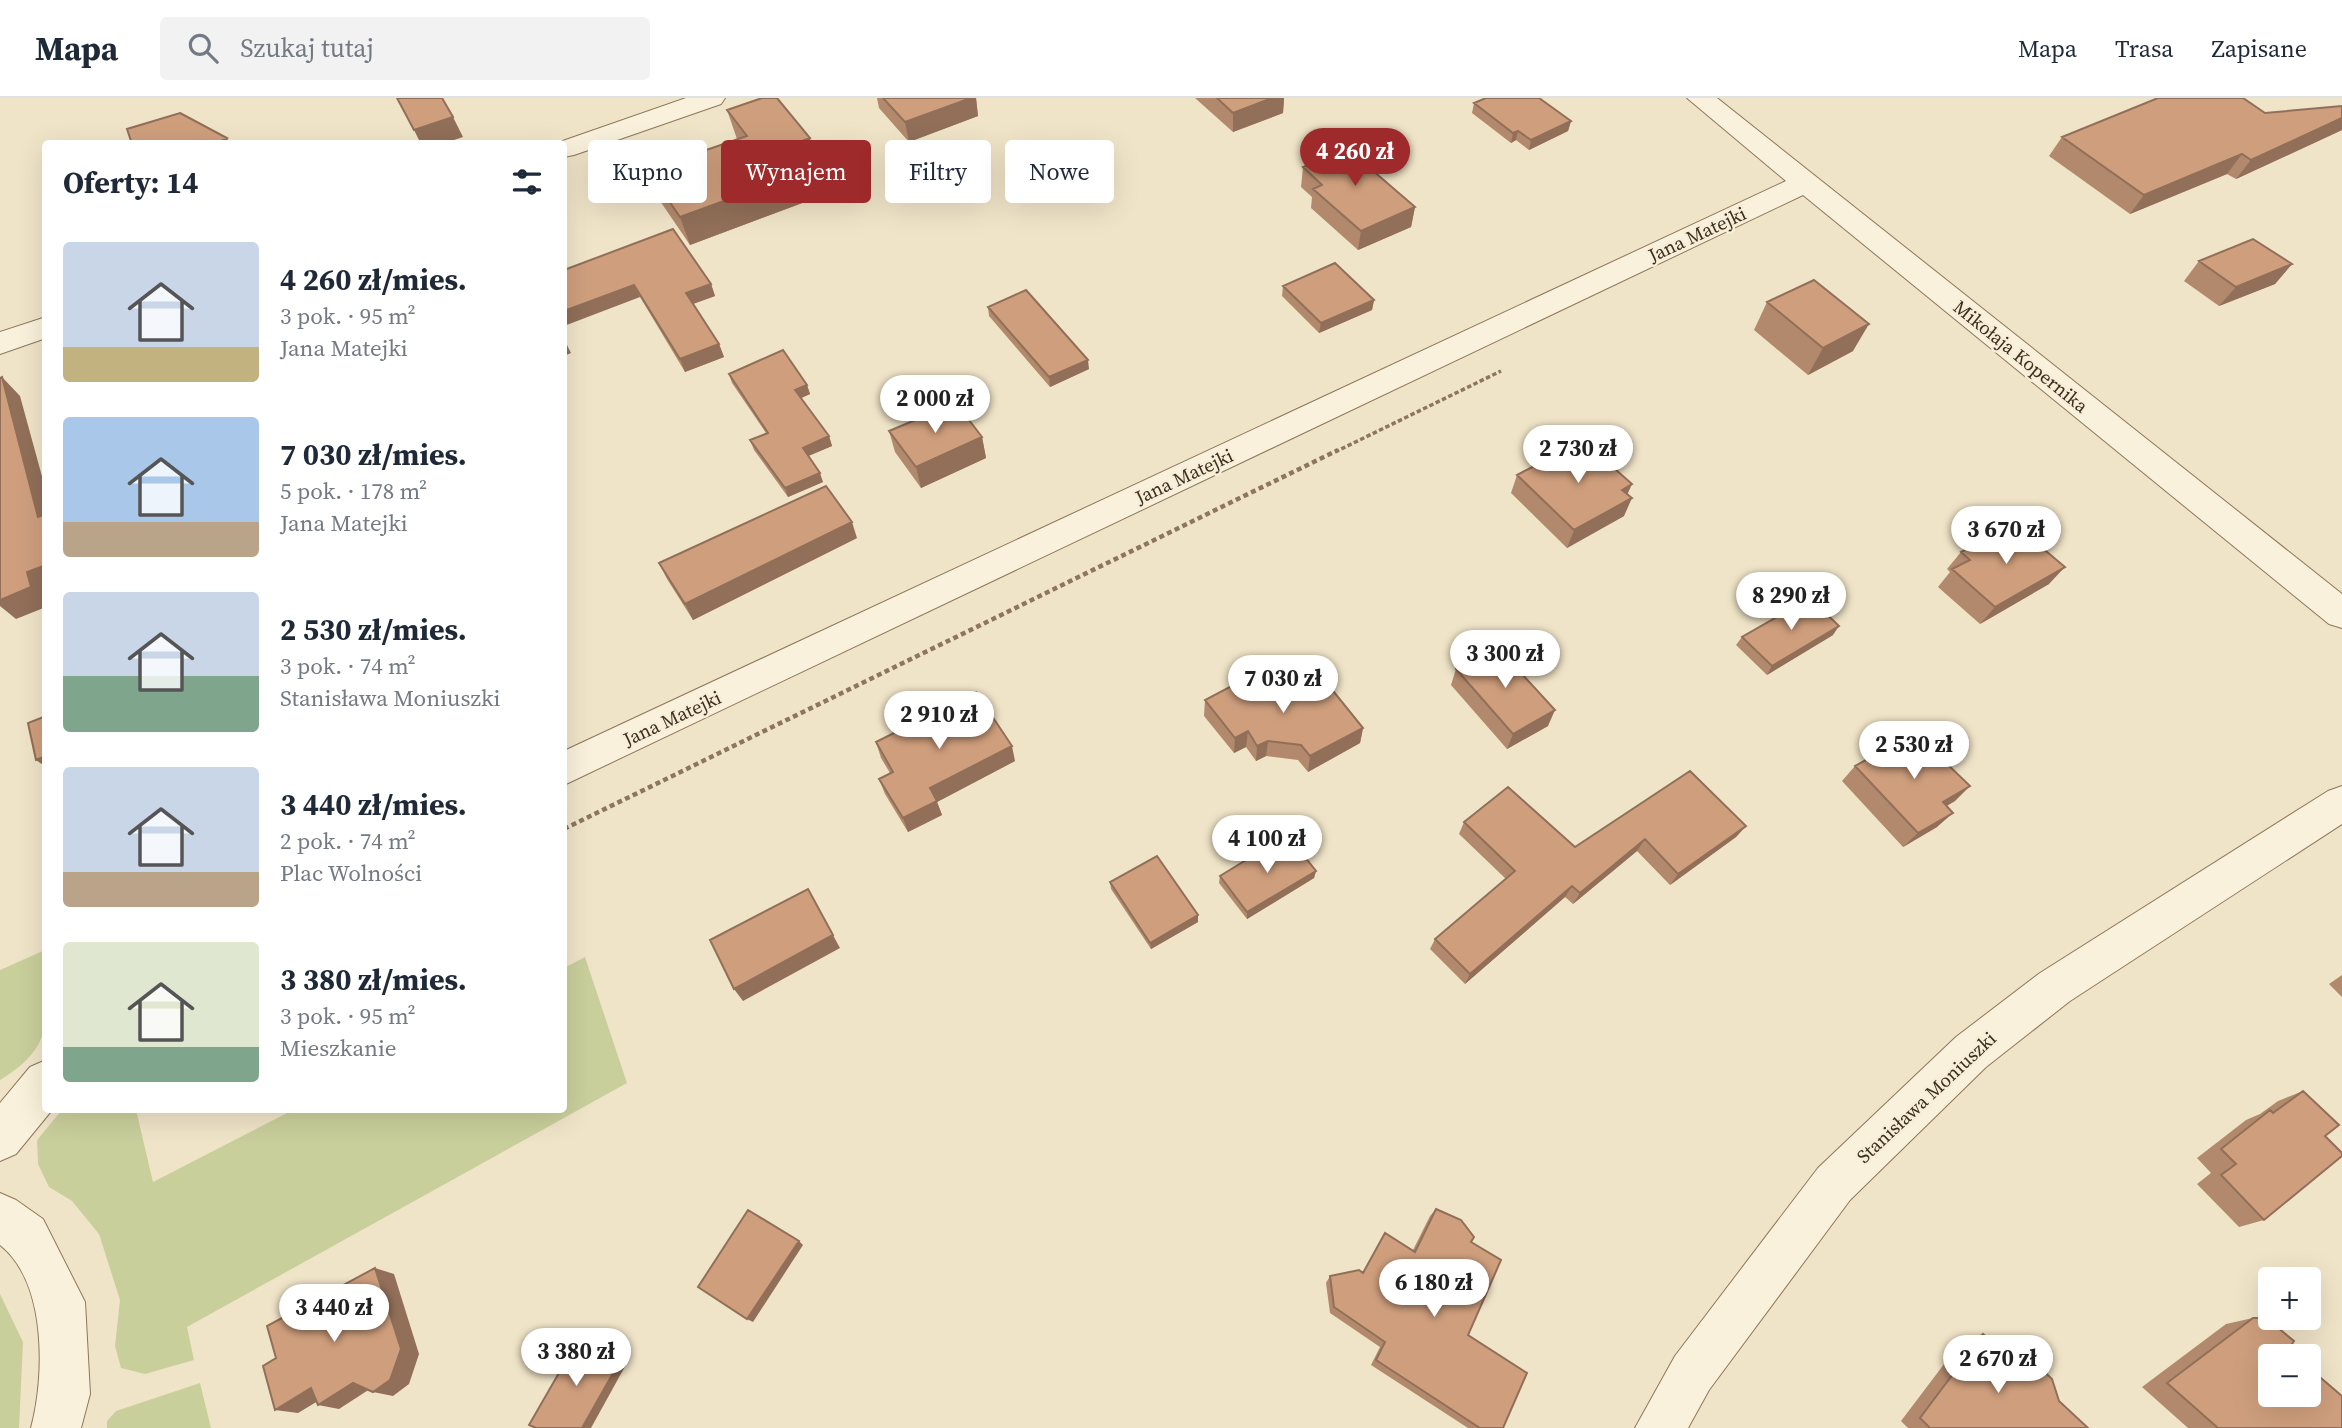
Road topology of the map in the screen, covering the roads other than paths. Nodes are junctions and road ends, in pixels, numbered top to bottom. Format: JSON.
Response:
{"nodes":[{"id":1,"x":712,"y":98,"type":"edge"},
{"id":2,"x":1700,"y":98,"type":"edge"},
{"id":3,"x":567,"y":148,"type":"edge"},
{"id":4,"x":1805,"y":183,"type":"junction"},
{"id":5,"x":42,"y":328,"type":"edge"},
{"id":6,"x":0,"y":343,"type":"edge"},
{"id":7,"x":2342,"y":614,"type":"edge"},
{"id":8,"x":567,"y":768,"type":"edge"},
{"id":9,"x":2342,"y":803,"type":"edge"},
{"id":10,"x":42,"y":1087,"type":"edge"},
{"id":11,"x":0,"y":1138,"type":"edge"},
{"id":12,"x":0,"y":1216,"type":"edge"},
{"id":13,"x":56,"y":1428,"type":"edge"},
{"id":14,"x":1660,"y":1428,"type":"edge"}],
"edges":[{"from":1,"to":3,"type":"street"},
{"from":2,"to":4,"type":"street","name":"Mikołaja Kopernika"},
{"from":4,"to":7,"type":"street","name":"Mikołaja Kopernika"},
{"from":4,"to":8,"type":"street","name":"Jana Matejki"},
{"from":5,"to":6,"type":"street"},
{"from":9,"to":14,"type":"street","name":"Stanisława Moniuszki"},
{"from":10,"to":11,"type":"street"},
{"from":12,"to":13,"type":"street"}]}
